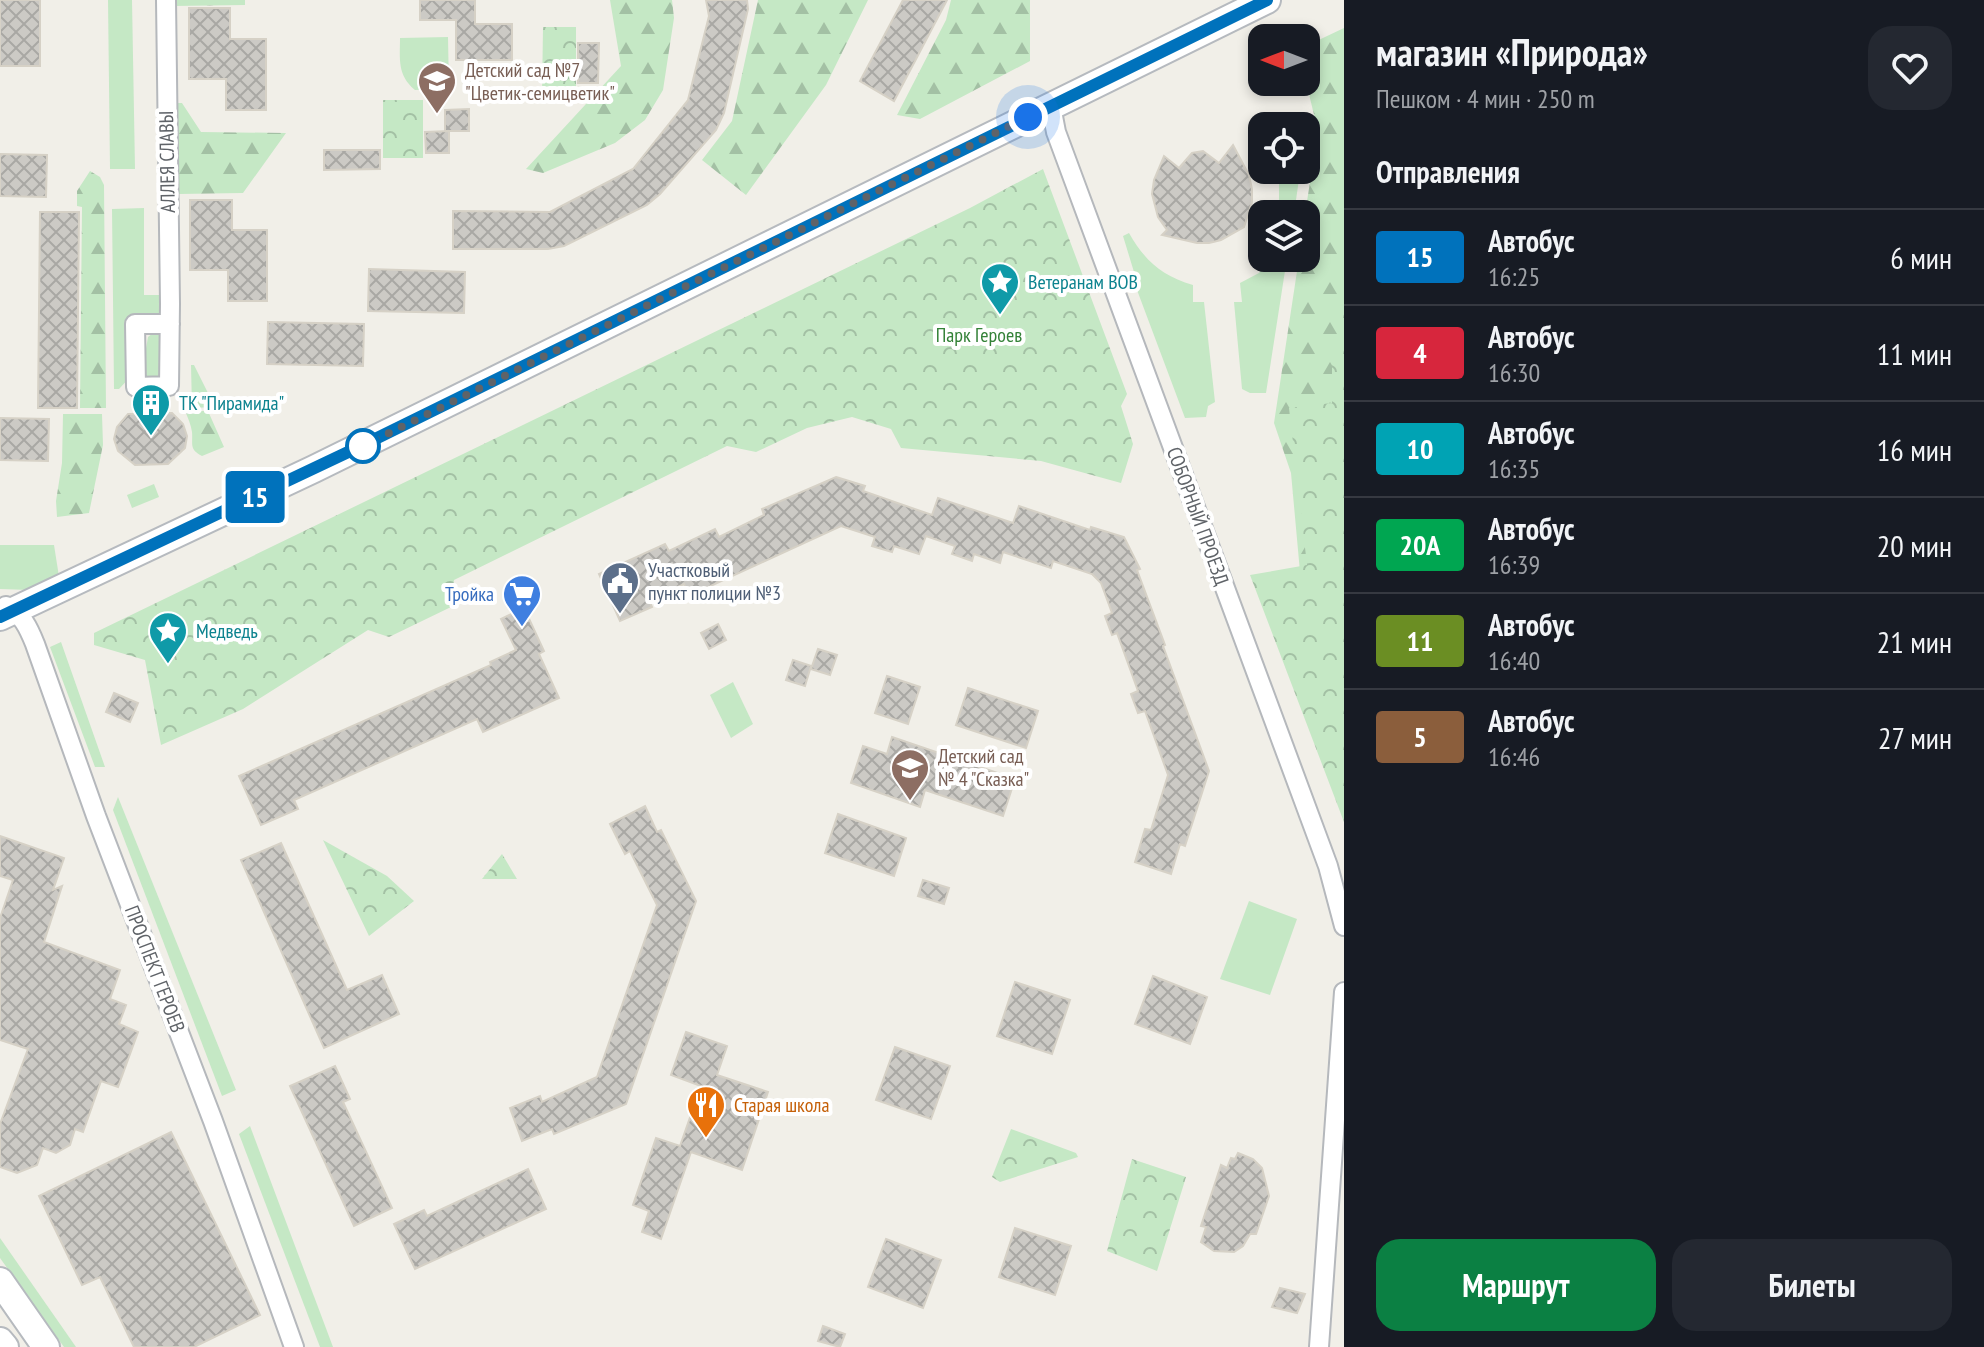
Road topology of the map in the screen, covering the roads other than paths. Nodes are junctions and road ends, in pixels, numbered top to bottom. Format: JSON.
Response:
{"nodes":[{"id":1,"x":166,"y":0,"type":"edge"},
{"id":2,"x":1267,"y":0,"type":"edge"},
{"id":3,"x":1051,"y":106,"type":"junction"},
{"id":4,"x":170,"y":324,"type":"dead end"},
{"id":5,"x":5,"y":610,"type":"edge"},
{"id":6,"x":1344,"y":926,"type":"edge"},
{"id":7,"x":1344,"y":992,"type":"edge"},
{"id":8,"x":0,"y":1281,"type":"edge"},
{"id":9,"x":0,"y":1341,"type":"edge"},
{"id":10,"x":5,"y":1347,"type":"edge"},
{"id":11,"x":46,"y":1347,"type":"edge"},
{"id":12,"x":294,"y":1347,"type":"edge"},
{"id":13,"x":1319,"y":1347,"type":"edge"}],
"edges":[{"from":1,"to":4,"type":"street","name":"АЛЛЕЯ СЛАВЫ"},
{"from":2,"to":3,"type":"street"},
{"from":3,"to":5,"type":"street"},
{"from":3,"to":6,"type":"street","name":"СОБОРНЫЙ ПРОЕЗД"},
{"from":5,"to":12,"type":"street","name":"ПРОСПЕКТ ГЕРОЕВ"},
{"from":7,"to":13,"type":"street"},
{"from":8,"to":11,"type":"street"},
{"from":9,"to":10,"type":"street"}]}
